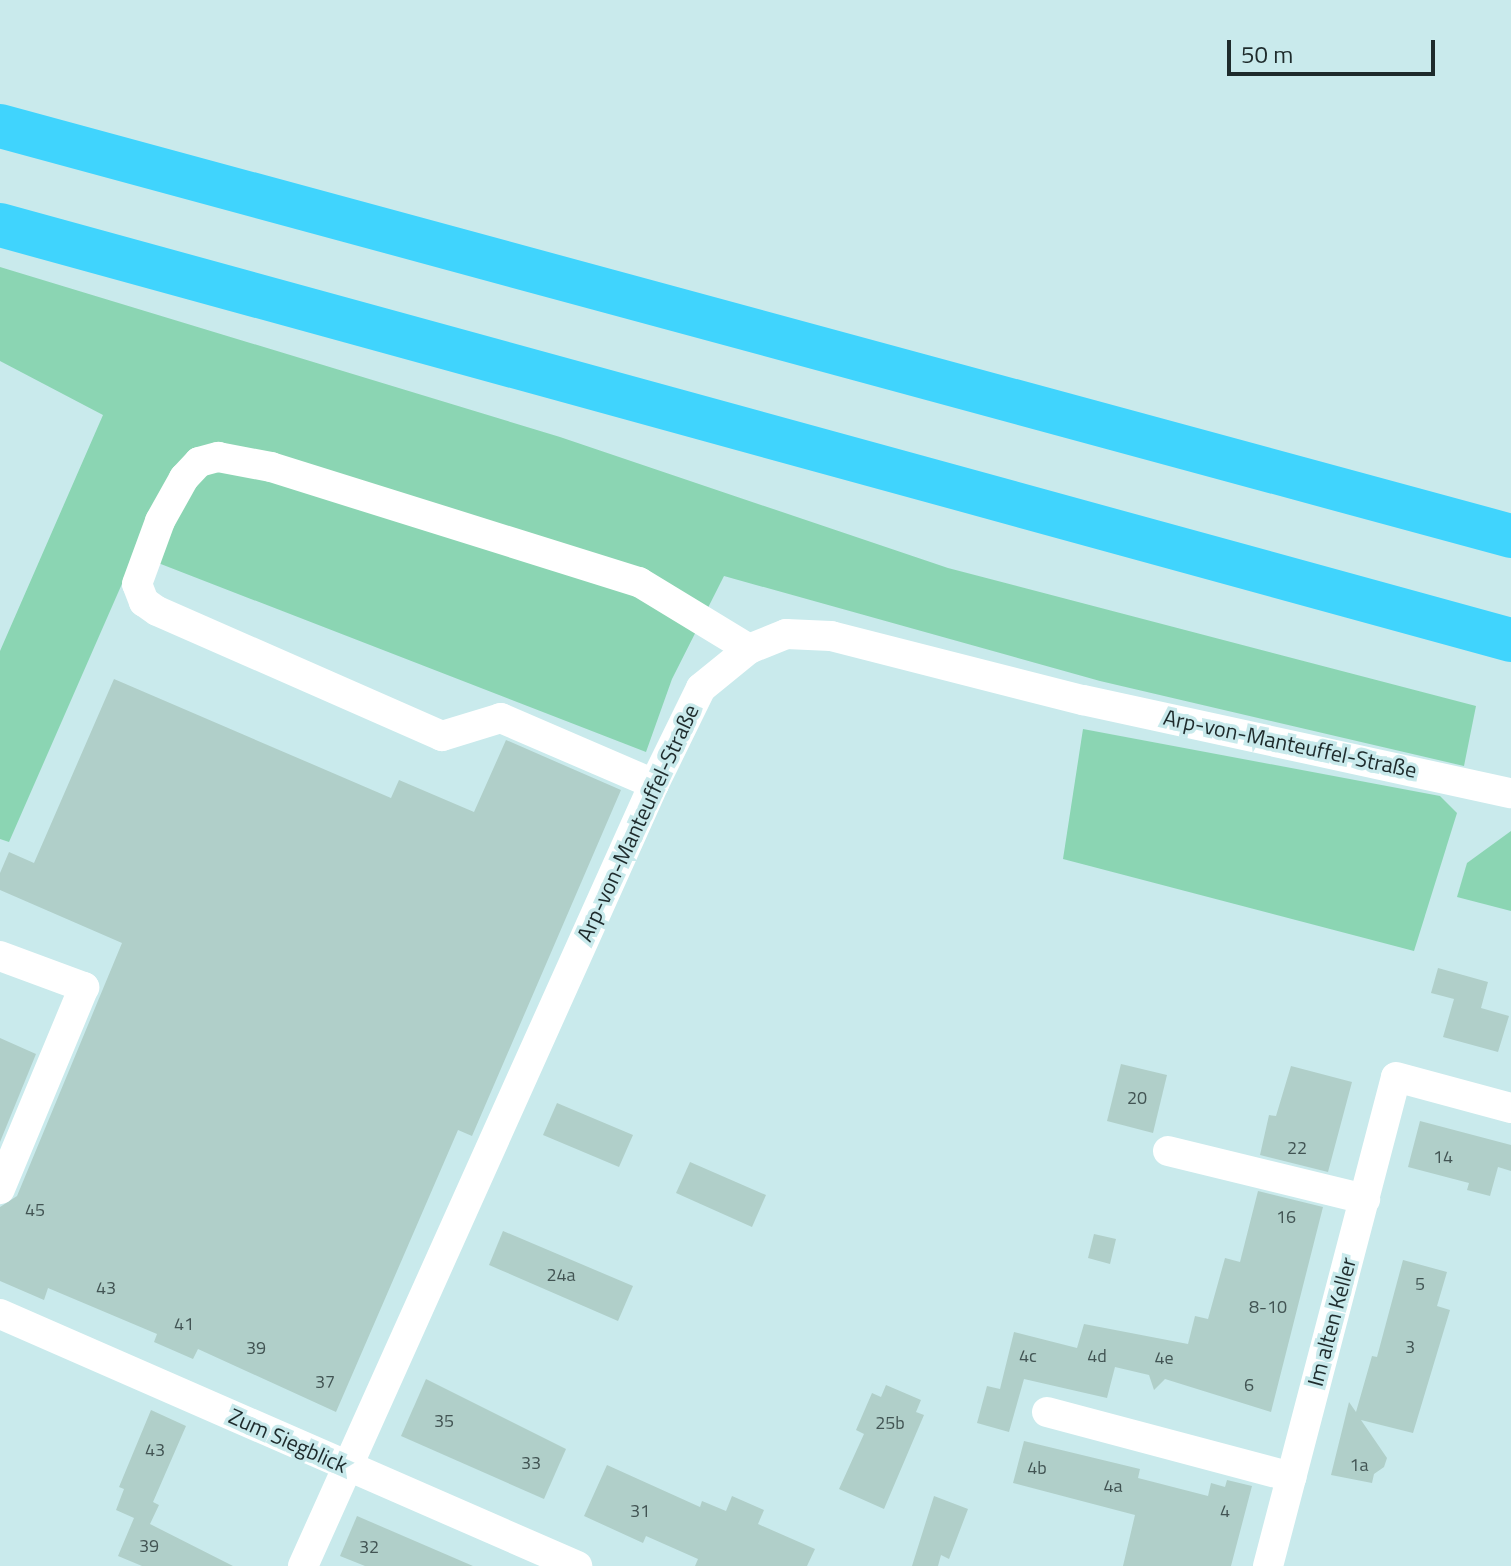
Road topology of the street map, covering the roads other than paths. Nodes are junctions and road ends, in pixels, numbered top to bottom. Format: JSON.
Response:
{"nodes":[{"id":1,"x":0,"y":126,"type":"edge"},
{"id":2,"x":0,"y":225,"type":"edge"},
{"id":3,"x":1511,"y":536,"type":"edge"},
{"id":4,"x":1499,"y":637,"type":"edge"},
{"id":5,"x":749,"y":649,"type":"junction"},
{"id":6,"x":654,"y":784,"type":"junction"},
{"id":7,"x":1511,"y":793,"type":"edge"},
{"id":8,"x":0,"y":956,"type":"edge"},
{"id":9,"x":1511,"y":1108,"type":"edge"},
{"id":10,"x":1168,"y":1151,"type":"dead end"},
{"id":11,"x":0,"y":1189,"type":"edge"},
{"id":12,"x":1365,"y":1199,"type":"junction"},
{"id":13,"x":0,"y":1314,"type":"edge"},
{"id":14,"x":1047,"y":1412,"type":"dead end"},
{"id":15,"x":347,"y":1467,"type":"junction"},
{"id":16,"x":1292,"y":1477,"type":"junction"},
{"id":17,"x":303,"y":1566,"type":"edge"},
{"id":18,"x":577,"y":1566,"type":"edge"},
{"id":19,"x":1268,"y":1566,"type":"edge"}],
"edges":[{"from":1,"to":3,"type":"highway"},
{"from":2,"to":4,"type":"highway"},
{"from":5,"to":6,"type":"street","name":"Arp-von-Manteuffel-Straße"},
{"from":5,"to":6,"type":"street"},
{"from":5,"to":7,"type":"street","name":"Arp-von-Manteuffel-Straße"},
{"from":6,"to":15,"type":"street","name":"Arp-von-Manteuffel-Straße"},
{"from":8,"to":11,"type":"street"},
{"from":9,"to":12,"type":"street","name":"Im alten Keller"},
{"from":10,"to":12,"type":"street"},
{"from":12,"to":16,"type":"street","name":"Im alten Keller"},
{"from":13,"to":15,"type":"street","name":"Zum Siegblick"},
{"from":14,"to":16,"type":"street"},
{"from":15,"to":17,"type":"street","name":"Arp-von-Manteuffel-Straße"},
{"from":15,"to":18,"type":"street","name":"Zum Siegblick"},
{"from":16,"to":19,"type":"street","name":"Im alten Keller"}]}
